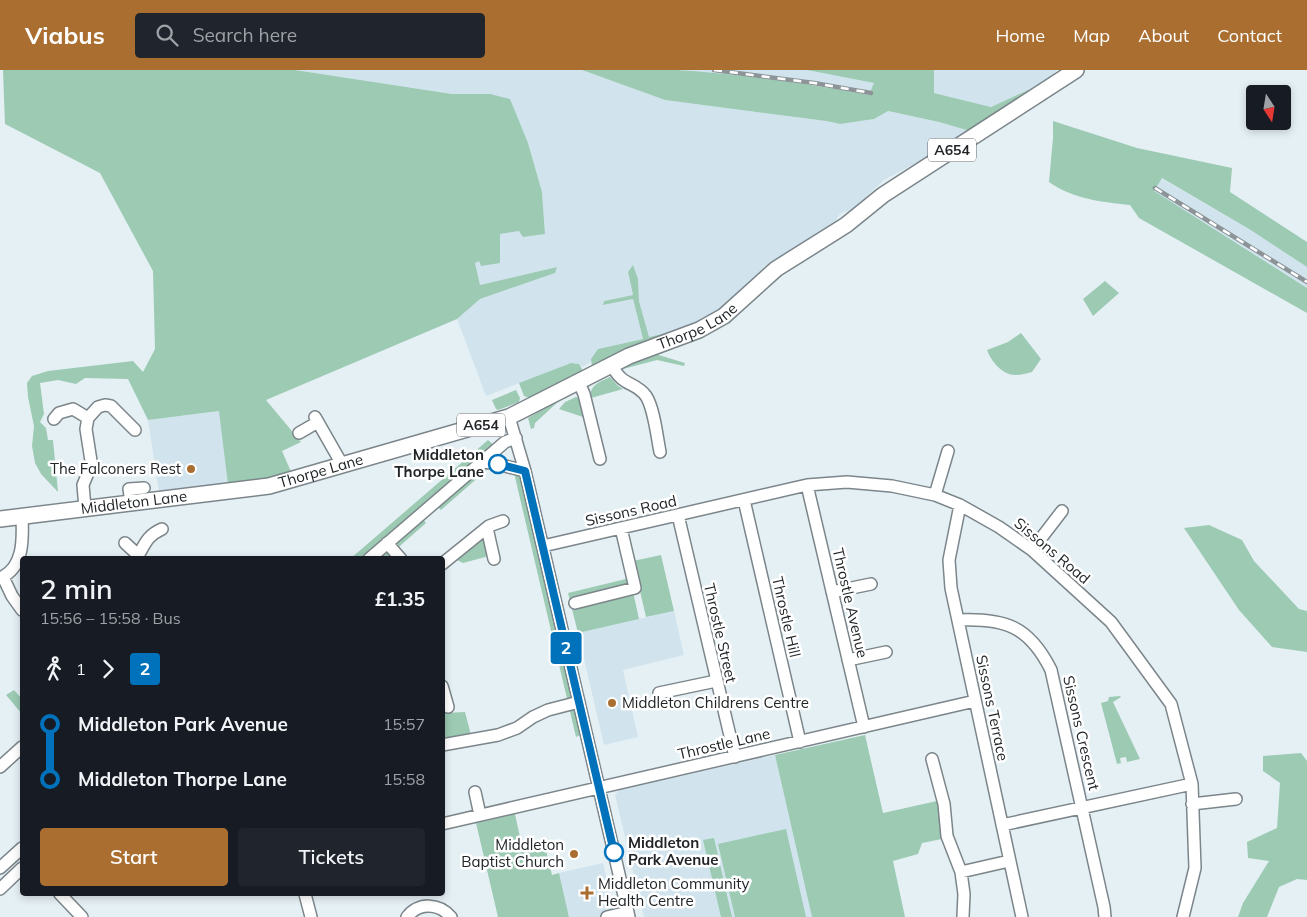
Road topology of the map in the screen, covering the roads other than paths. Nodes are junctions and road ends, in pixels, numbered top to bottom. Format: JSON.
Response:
{"nodes":[{"id":1,"x":1076,"y":70,"type":"edge"},
{"id":2,"x":612,"y":365,"type":"junction"},
{"id":3,"x":579,"y":383,"type":"junction"},
{"id":4,"x":509,"y":417,"type":"junction"},
{"id":5,"x":88,"y":418,"type":"junction"},
{"id":6,"x":54,"y":419,"type":"dead end"},
{"id":7,"x":135,"y":430,"type":"dead end"},
{"id":8,"x":298,"y":433,"type":"dead end"},
{"id":9,"x":516,"y":438,"type":"junction"},
{"id":10,"x":948,"y":451,"type":"dead end"},
{"id":11,"x":660,"y":452,"type":"dead end"},
{"id":12,"x":600,"y":459,"type":"dead end"},
{"id":13,"x":481,"y":462,"type":"junction"},
{"id":14,"x":343,"y":466,"type":"junction"},
{"id":15,"x":525,"y":471,"type":"junction"},
{"id":16,"x":807,"y":485,"type":"junction"},
{"id":17,"x":269,"y":486,"type":"joint"},
{"id":18,"x":144,"y":488,"type":"dead end"},
{"id":19,"x":127,"y":494,"type":"junction"},
{"id":20,"x":935,"y":495,"type":"junction"},
{"id":21,"x":744,"y":500,"type":"junction"},
{"id":22,"x":960,"y":505,"type":"junction"},
{"id":23,"x":85,"y":508,"type":"junction"},
{"id":24,"x":1062,"y":511,"type":"dead end"},
{"id":25,"x":678,"y":515,"type":"junction"},
{"id":26,"x":22,"y":517,"type":"junction"},
{"id":27,"x":0,"y":519,"type":"edge"},
{"id":28,"x":504,"y":521,"type":"dead end"},
{"id":29,"x":487,"y":528,"type":"junction"},
{"id":30,"x":621,"y":528,"type":"junction"},
{"id":31,"x":162,"y":529,"type":"dead end"},
{"id":32,"x":125,"y":543,"type":"dead end"},
{"id":33,"x":387,"y":544,"type":"junction"},
{"id":34,"x":542,"y":546,"type":"junction"},
{"id":35,"x":1032,"y":550,"type":"junction"},
{"id":36,"x":136,"y":556,"type":"edge"},
{"id":37,"x":138,"y":556,"type":"edge"},
{"id":38,"x":373,"y":556,"type":"edge"},
{"id":39,"x":398,"y":556,"type":"edge"},
{"id":40,"x":494,"y":559,"type":"dead end"},
{"id":41,"x":445,"y":562,"type":"edge"},
{"id":42,"x":1,"y":577,"type":"edge"},
{"id":43,"x":871,"y":584,"type":"dead end"},
{"id":44,"x":832,"y":592,"type":"junction"},
{"id":45,"x":575,"y":603,"type":"dead end"},
{"id":46,"x":20,"y":607,"type":"edge"},
{"id":47,"x":958,"y":620,"type":"junction"},
{"id":48,"x":886,"y":652,"type":"dead end"},
{"id":49,"x":848,"y":660,"type":"junction"},
{"id":50,"x":716,"y":681,"type":"junction"},
{"id":51,"x":659,"y":693,"type":"dead end"},
{"id":52,"x":445,"y":697,"type":"edge"},
{"id":53,"x":974,"y":701,"type":"junction"},
{"id":54,"x":579,"y":702,"type":"junction"},
{"id":55,"x":448,"y":708,"type":"dead end"},
{"id":56,"x":864,"y":727,"type":"junction"},
{"id":57,"x":800,"y":742,"type":"junction"},
{"id":58,"x":445,"y":744,"type":"edge"},
{"id":59,"x":20,"y":749,"type":"edge"},
{"id":60,"x":735,"y":757,"type":"junction"},
{"id":61,"x":932,"y":759,"type":"dead end"},
{"id":62,"x":0,"y":767,"type":"edge"},
{"id":63,"x":1192,"y":784,"type":"junction"},
{"id":64,"x":599,"y":787,"type":"junction"},
{"id":65,"x":475,"y":792,"type":"dead end"},
{"id":66,"x":1236,"y":799,"type":"dead end"},
{"id":67,"x":1192,"y":804,"type":"junction"},
{"id":68,"x":1083,"y":808,"type":"junction"},
{"id":69,"x":480,"y":815,"type":"junction"},
{"id":70,"x":445,"y":823,"type":"edge"},
{"id":71,"x":1002,"y":825,"type":"junction"},
{"id":72,"x":20,"y":850,"type":"edge"},
{"id":73,"x":1010,"y":861,"type":"junction"},
{"id":74,"x":0,"y":868,"type":"edge"},
{"id":75,"x":20,"y":870,"type":"edge"},
{"id":76,"x":961,"y":872,"type":"junction"},
{"id":77,"x":0,"y":889,"type":"edge"},
{"id":78,"x":62,"y":896,"type":"edge"},
{"id":79,"x":306,"y":896,"type":"edge"},
{"id":80,"x":629,"y":914,"type":"edge"},
{"id":81,"x":963,"y":916,"type":"edge"},
{"id":82,"x":82,"y":917,"type":"edge"},
{"id":83,"x":311,"y":917,"type":"edge"},
{"id":84,"x":407,"y":917,"type":"edge"},
{"id":85,"x":451,"y":917,"type":"edge"},
{"id":86,"x":607,"y":917,"type":"edge"},
{"id":87,"x":1022,"y":917,"type":"edge"},
{"id":88,"x":1105,"y":917,"type":"edge"},
{"id":89,"x":1183,"y":917,"type":"edge"}],
"edges":[{"from":1,"to":2,"type":"main road","name":"Thorpe Lane","number":"A654"},
{"from":2,"to":3,"type":"main road","name":"Thorpe Lane","number":"A654"},
{"from":2,"to":11,"type":"street"},
{"from":3,"to":4,"type":"main road","name":"Thorpe Lane","number":"A654"},
{"from":3,"to":12,"type":"street"},
{"from":4,"to":9,"type":"street"},
{"from":4,"to":14,"type":"main road","name":"Thorpe Lane","number":"A654"},
{"from":5,"to":6,"type":"street"},
{"from":5,"to":7,"type":"street"},
{"from":5,"to":23,"type":"street"},
{"from":8,"to":14,"type":"street"},
{"from":9,"to":13,"type":"street"},
{"from":9,"to":15,"type":"street"},
{"from":10,"to":20,"type":"street"},
{"from":13,"to":15,"type":"street"},
{"from":13,"to":33,"type":"street"},
{"from":14,"to":17,"type":"main road","name":"Thorpe Lane","number":"A654"},
{"from":15,"to":34,"type":"street"},
{"from":16,"to":20,"type":"street","name":"Sissons Road"},
{"from":16,"to":21,"type":"street","name":"Sissons Road"},
{"from":16,"to":44,"type":"street","name":"Throstle Avenue"},
{"from":17,"to":19,"type":"main road","name":"Middleton Lane","number":"A654"},
{"from":18,"to":19,"type":"street"},
{"from":19,"to":23,"type":"main road","name":"Middleton Lane","number":"A654"},
{"from":20,"to":22,"type":"street","name":"Sissons Road"},
{"from":21,"to":25,"type":"street","name":"Sissons Road"},
{"from":21,"to":57,"type":"street","name":"Throstle Hill"},
{"from":22,"to":35,"type":"street","name":"Sissons Road"},
{"from":22,"to":47,"type":"street","name":"Sissons Terrace"},
{"from":23,"to":26,"type":"main road","name":"Middleton Lane","number":"A654"},
{"from":24,"to":35,"type":"street"},
{"from":25,"to":30,"type":"street","name":"Sissons Road"},
{"from":25,"to":50,"type":"street","name":"Throstle Street"},
{"from":26,"to":27,"type":"main road","name":"Middleton Lane","number":"A654"},
{"from":26,"to":42,"type":"street"},
{"from":28,"to":29,"type":"street"},
{"from":29,"to":40,"type":"street"},
{"from":29,"to":41,"type":"street"},
{"from":30,"to":34,"type":"street","name":"Sissons Road"},
{"from":30,"to":45,"type":"street"},
{"from":31,"to":37,"type":"street"},
{"from":32,"to":36,"type":"street"},
{"from":33,"to":38,"type":"street"},
{"from":33,"to":39,"type":"street"},
{"from":34,"to":54,"type":"street"},
{"from":35,"to":63,"type":"street","name":"Sissons Road"},
{"from":42,"to":46,"type":"street"},
{"from":43,"to":44,"type":"street"},
{"from":44,"to":49,"type":"street","name":"Throstle Avenue"},
{"from":47,"to":53,"type":"street","name":"Sissons Terrace"},
{"from":47,"to":68,"type":"street","name":"Sissons Crescent"},
{"from":48,"to":49,"type":"street"},
{"from":49,"to":56,"type":"street","name":"Throstle Avenue"},
{"from":50,"to":51,"type":"street"},
{"from":50,"to":60,"type":"street","name":"Throstle Street"},
{"from":52,"to":55,"type":"street"},
{"from":53,"to":56,"type":"street","name":"Throstle Lane"},
{"from":53,"to":71,"type":"street","name":"Sissons Terrace"},
{"from":54,"to":58,"type":"street"},
{"from":54,"to":64,"type":"street"},
{"from":56,"to":57,"type":"street","name":"Throstle Lane"},
{"from":57,"to":60,"type":"street","name":"Throstle Lane"},
{"from":59,"to":62,"type":"street"},
{"from":60,"to":64,"type":"street","name":"Throstle Lane"},
{"from":61,"to":76,"type":"street"},
{"from":63,"to":67,"type":"street","name":"Sissons Road"},
{"from":63,"to":68,"type":"street"},
{"from":64,"to":69,"type":"street","name":"Throstle Lane"},
{"from":64,"to":80,"type":"street"},
{"from":65,"to":69,"type":"street"},
{"from":66,"to":67,"type":"street"},
{"from":67,"to":89,"type":"street","name":"Sissons Road"},
{"from":68,"to":71,"type":"street"},
{"from":68,"to":88,"type":"street","name":"Sissons Crescent"},
{"from":69,"to":70,"type":"street","name":"Throstle Lane"},
{"from":71,"to":73,"type":"street","name":"Sissons Terrace"},
{"from":72,"to":74,"type":"street"},
{"from":73,"to":76,"type":"street"},
{"from":73,"to":87,"type":"street","name":"Sissons Terrace"},
{"from":75,"to":77,"type":"street"},
{"from":76,"to":81,"type":"street"},
{"from":78,"to":82,"type":"street"},
{"from":79,"to":83,"type":"street"},
{"from":80,"to":86,"type":"street"},
{"from":84,"to":85,"type":"street"}]}
